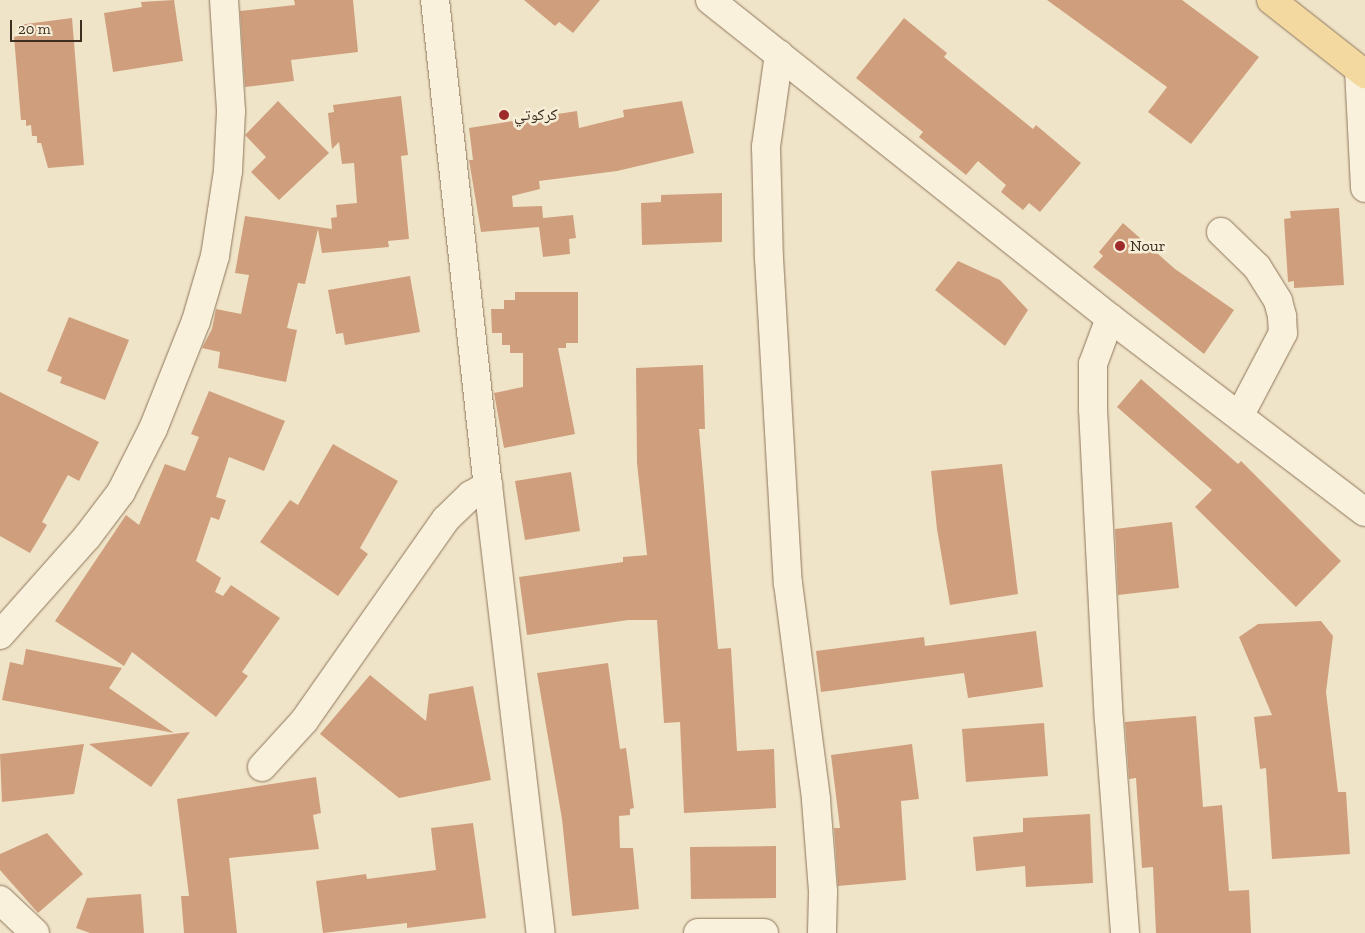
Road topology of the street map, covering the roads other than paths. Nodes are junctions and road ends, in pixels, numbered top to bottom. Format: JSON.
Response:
{"nodes":[{"id":1,"x":224,"y":0,"type":"edge"},
{"id":2,"x":435,"y":0,"type":"edge"},
{"id":3,"x":710,"y":0,"type":"edge"},
{"id":4,"x":1272,"y":0,"type":"edge"},
{"id":5,"x":779,"y":54,"type":"junction"},
{"id":6,"x":1362,"y":72,"type":"edge"},
{"id":7,"x":1365,"y":188,"type":"edge"},
{"id":8,"x":1221,"y":232,"type":"dead end"},
{"id":9,"x":1110,"y":318,"type":"junction"},
{"id":10,"x":1240,"y":415,"type":"junction"},
{"id":11,"x":488,"y":486,"type":"junction"},
{"id":12,"x":1365,"y":512,"type":"edge"},
{"id":13,"x":0,"y":635,"type":"edge"},
{"id":14,"x":262,"y":767,"type":"dead end"},
{"id":15,"x":0,"y":900,"type":"edge"},
{"id":16,"x":35,"y":933,"type":"edge"},
{"id":17,"x":541,"y":933,"type":"edge"},
{"id":18,"x":698,"y":933,"type":"edge"},
{"id":19,"x":764,"y":933,"type":"edge"},
{"id":20,"x":822,"y":933,"type":"edge"},
{"id":21,"x":1125,"y":933,"type":"edge"}],
"edges":[{"from":1,"to":13,"type":"street"},
{"from":2,"to":11,"type":"street"},
{"from":3,"to":5,"type":"street"},
{"from":4,"to":6,"type":"main road"},
{"from":5,"to":9,"type":"street"},
{"from":5,"to":20,"type":"street"},
{"from":6,"to":7,"type":"street"},
{"from":8,"to":10,"type":"street"},
{"from":9,"to":10,"type":"street"},
{"from":9,"to":21,"type":"street"},
{"from":10,"to":12,"type":"street"},
{"from":11,"to":14,"type":"street"},
{"from":11,"to":17,"type":"street"},
{"from":15,"to":16,"type":"street"},
{"from":18,"to":19,"type":"street"}]}
